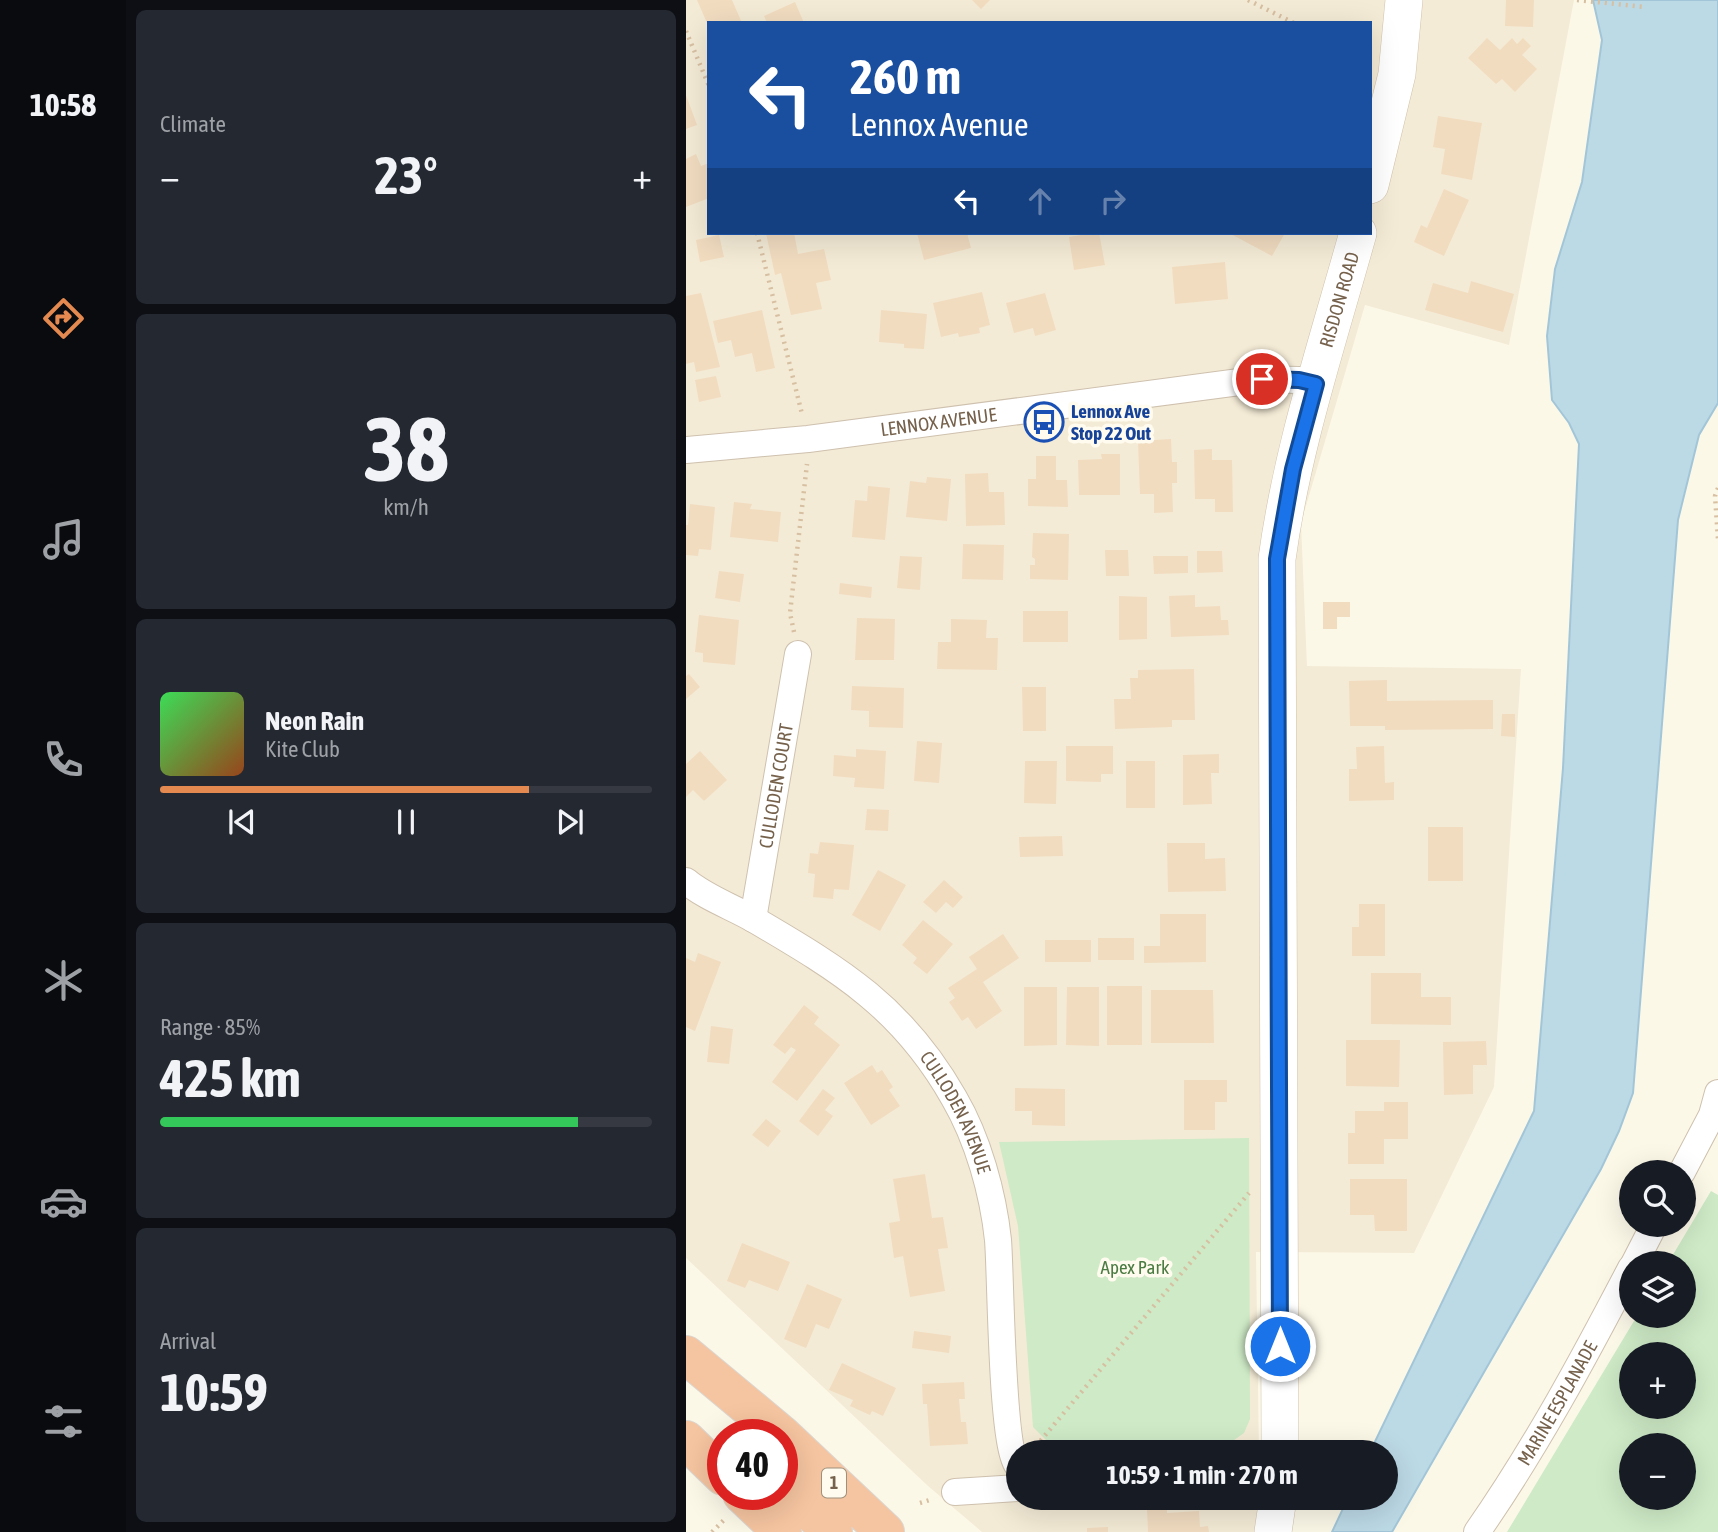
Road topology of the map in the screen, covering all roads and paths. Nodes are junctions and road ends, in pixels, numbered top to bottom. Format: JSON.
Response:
{"nodes":[{"id":1,"x":1248,"y":0,"type":"edge"},
{"id":2,"x":1404,"y":0,"type":"edge"},
{"id":3,"x":1577,"y":0,"type":"edge"},
{"id":4,"x":1645,"y":7,"type":"dead end"},
{"id":5,"x":1290,"y":21,"type":"edge"},
{"id":6,"x":686,"y":31,"type":"edge"},
{"id":7,"x":707,"y":81,"type":"edge"},
{"id":8,"x":1372,"y":177,"type":"edge"},
{"id":9,"x":757,"y":235,"type":"edge"},
{"id":10,"x":1356,"y":235,"type":"edge"},
{"id":11,"x":1316,"y":384,"type":"junction"},
{"id":12,"x":808,"y":439,"type":"junction"},
{"id":13,"x":686,"y":450,"type":"edge"},
{"id":14,"x":1718,"y":488,"type":"edge"},
{"id":15,"x":1717,"y":522,"type":"edge"},
{"id":16,"x":1718,"y":539,"type":"edge"},
{"id":17,"x":798,"y":654,"type":"joint"},
{"id":18,"x":686,"y":881,"type":"edge"},
{"id":19,"x":753,"y":919,"type":"junction"},
{"id":20,"x":1718,"y":1093,"type":"edge"},
{"id":21,"x":1688,"y":1160,"type":"edge"},
{"id":22,"x":1280,"y":1186,"type":"junction"},
{"id":23,"x":1619,"y":1290,"type":"edge"},
{"id":24,"x":686,"y":1355,"type":"edge"},
{"id":25,"x":686,"y":1366,"type":"edge"},
{"id":26,"x":726,"y":1419,"type":"edge"},
{"id":27,"x":763,"y":1419,"type":"edge"},
{"id":28,"x":686,"y":1440,"type":"edge"},
{"id":29,"x":1010,"y":1440,"type":"edge"},
{"id":30,"x":1041,"y":1440,"type":"edge"},
{"id":31,"x":1280,"y":1440,"type":"edge"},
{"id":32,"x":798,"y":1450,"type":"edge"},
{"id":33,"x":707,"y":1460,"type":"edge"},
{"id":34,"x":1006,"y":1489,"type":"edge"},
{"id":35,"x":955,"y":1492,"type":"dead end"},
{"id":36,"x":798,"y":1500,"type":"edge"},
{"id":37,"x":759,"y":1510,"type":"edge"},
{"id":38,"x":1276,"y":1510,"type":"edge"},
{"id":39,"x":782,"y":1532,"type":"edge"},
{"id":40,"x":833,"y":1532,"type":"edge"},
{"id":41,"x":885,"y":1532,"type":"edge"},
{"id":42,"x":1273,"y":1532,"type":"edge"},
{"id":43,"x":1477,"y":1532,"type":"edge"}],
"edges":[{"from":1,"to":5,"type":"path"},
{"from":2,"to":8,"type":"street"},
{"from":3,"to":4,"type":"path"},
{"from":6,"to":7,"type":"path"},
{"from":9,"to":12,"type":"path"},
{"from":10,"to":11,"type":"street","name":"RISDON ROAD"},
{"from":11,"to":12,"type":"street","name":"LENNOX AVENUE"},
{"from":11,"to":22,"type":"street","name":"RISDON ROAD"},
{"from":12,"to":13,"type":"street","name":"LENNOX AVENUE"},
{"from":12,"to":17,"type":"path"},
{"from":14,"to":15,"type":"path"},
{"from":15,"to":16,"type":"path"},
{"from":17,"to":19,"type":"street","name":"CULLODEN COURT"},
{"from":18,"to":19,"type":"street","name":"CULLODEN AVENUE"},
{"from":19,"to":29,"type":"street","name":"CULLODEN AVENUE"},
{"from":20,"to":21,"type":"street"},
{"from":22,"to":30,"type":"path"},
{"from":22,"to":31,"type":"street","name":"RISDON ROAD"},
{"from":23,"to":43,"type":"street","name":"MARINE ESPLANADE"},
{"from":24,"to":27,"type":"highway","number":"1"},
{"from":25,"to":26,"type":"highway"},
{"from":28,"to":33,"type":"highway"},
{"from":32,"to":41,"type":"highway","number":"1"},
{"from":34,"to":35,"type":"street"},
{"from":36,"to":40,"type":"highway"},
{"from":37,"to":39,"type":"highway"},
{"from":38,"to":42,"type":"street"}]}
